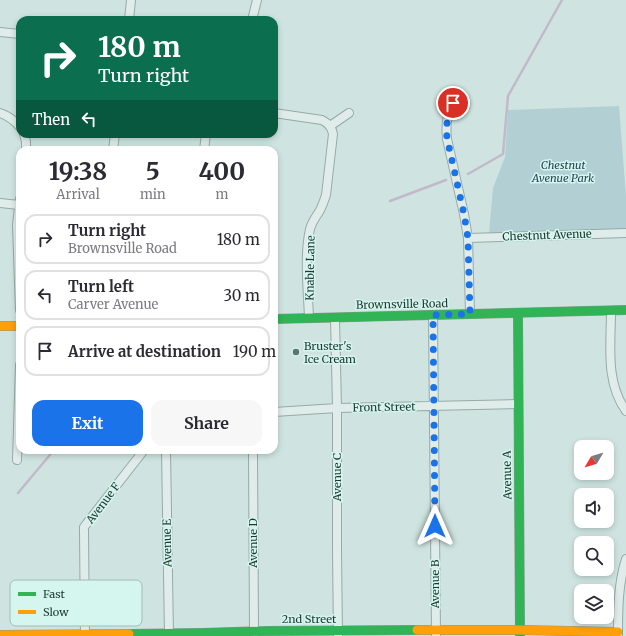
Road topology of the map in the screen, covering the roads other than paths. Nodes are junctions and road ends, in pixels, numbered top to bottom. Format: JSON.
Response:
{"nodes":[{"id":1,"x":131,"y":0,"type":"edge"},
{"id":2,"x":257,"y":0,"type":"edge"},
{"id":3,"x":129,"y":16,"type":"edge"},
{"id":4,"x":253,"y":16,"type":"edge"},
{"id":5,"x":0,"y":32,"type":"edge"},
{"id":6,"x":16,"y":34,"type":"edge"},
{"id":7,"x":458,"y":95,"type":"dead end"},
{"id":8,"x":0,"y":113,"type":"edge"},
{"id":9,"x":349,"y":113,"type":"dead end"},
{"id":10,"x":278,"y":114,"type":"edge"},
{"id":11,"x":16,"y":122,"type":"edge"},
{"id":12,"x":330,"y":126,"type":"junction"},
{"id":13,"x":16,"y":202,"type":"edge"},
{"id":14,"x":0,"y":203,"type":"edge"},
{"id":15,"x":626,"y":233,"type":"edge"},
{"id":16,"x":468,"y":238,"type":"junction"},
{"id":17,"x":626,"y":310,"type":"edge"},
{"id":18,"x":611,"y":311,"type":"junction"},
{"id":19,"x":518,"y":313,"type":"junction"},
{"id":20,"x":470,"y":314,"type":"junction"},
{"id":21,"x":433,"y":315,"type":"junction"},
{"id":22,"x":309,"y":318,"type":"junction"},
{"id":23,"x":335,"y":318,"type":"junction"},
{"id":24,"x":278,"y":319,"type":"edge"},
{"id":25,"x":0,"y":326,"type":"edge"},
{"id":26,"x":16,"y":326,"type":"edge"},
{"id":27,"x":518,"y":404,"type":"junction"},
{"id":28,"x":434,"y":406,"type":"junction"},
{"id":29,"x":337,"y":408,"type":"junction"},
{"id":30,"x":626,"y":411,"type":"edge"},
{"id":31,"x":278,"y":412,"type":"edge"},
{"id":32,"x":17,"y":454,"type":"edge"},
{"id":33,"x":141,"y":454,"type":"edge"},
{"id":34,"x":166,"y":454,"type":"edge"},
{"id":35,"x":253,"y":454,"type":"edge"},
{"id":36,"x":17,"y":460,"type":"dead end"},
{"id":37,"x":626,"y":559,"type":"edge"},
{"id":38,"x":84,"y":580,"type":"edge"},
{"id":39,"x":520,"y":633,"type":"edge"},
{"id":40,"x":169,"y":634,"type":"edge"},
{"id":41,"x":254,"y":634,"type":"edge"},
{"id":42,"x":338,"y":634,"type":"edge"},
{"id":43,"x":436,"y":634,"type":"edge"},
{"id":44,"x":618,"y":634,"type":"edge"},
{"id":45,"x":0,"y":635,"type":"edge"},
{"id":46,"x":18,"y":635,"type":"edge"},
{"id":47,"x":85,"y":635,"type":"edge"}],
"edges":[{"from":1,"to":3,"type":"street"},
{"from":2,"to":4,"type":"street"},
{"from":5,"to":6,"type":"street"},
{"from":7,"to":16,"type":"street"},
{"from":8,"to":11,"type":"street"},
{"from":9,"to":12,"type":"street"},
{"from":10,"to":12,"type":"street"},
{"from":12,"to":22,"type":"street","name":"Knable Lane"},
{"from":13,"to":14,"type":"street"},
{"from":15,"to":16,"type":"street","name":"Chestnut Avenue"},
{"from":16,"to":20,"type":"street"},
{"from":17,"to":18,"type":"street","name":"Brownsville Road"},
{"from":18,"to":19,"type":"street","name":"Brownsville Road"},
{"from":18,"to":30,"type":"street"},
{"from":19,"to":20,"type":"street","name":"Brownsville Road"},
{"from":19,"to":27,"type":"street","name":"Avenue A"},
{"from":20,"to":21,"type":"street","name":"Brownsville Road"},
{"from":21,"to":23,"type":"street","name":"Brownsville Road"},
{"from":21,"to":28,"type":"street","name":"Avenue B"},
{"from":22,"to":23,"type":"street","name":"Brownsville Road"},
{"from":22,"to":24,"type":"street","name":"Brownsville Road"},
{"from":23,"to":29,"type":"street","name":"Avenue C"},
{"from":25,"to":26,"type":"street"},
{"from":27,"to":28,"type":"street","name":"Front Street"},
{"from":27,"to":39,"type":"street","name":"Avenue A"},
{"from":28,"to":29,"type":"street","name":"Front Street"},
{"from":28,"to":43,"type":"street","name":"Avenue B"},
{"from":29,"to":31,"type":"street","name":"Front Street"},
{"from":29,"to":42,"type":"street","name":"Avenue C"},
{"from":32,"to":36,"type":"street"},
{"from":33,"to":38,"type":"street","name":"Avenue F"},
{"from":34,"to":40,"type":"street","name":"Avenue E"},
{"from":35,"to":41,"type":"street","name":"Avenue D"},
{"from":37,"to":44,"type":"street"},
{"from":39,"to":43,"type":"street","name":"2nd Street"},
{"from":39,"to":44,"type":"street","name":"2nd Street"},
{"from":40,"to":41,"type":"street","name":"2nd Street"},
{"from":40,"to":47,"type":"street","name":"2nd Street"},
{"from":41,"to":42,"type":"street","name":"2nd Street"},
{"from":42,"to":43,"type":"street","name":"2nd Street"},
{"from":45,"to":46,"type":"street","name":"2nd Street"},
{"from":46,"to":47,"type":"street","name":"2nd Street"}]}
